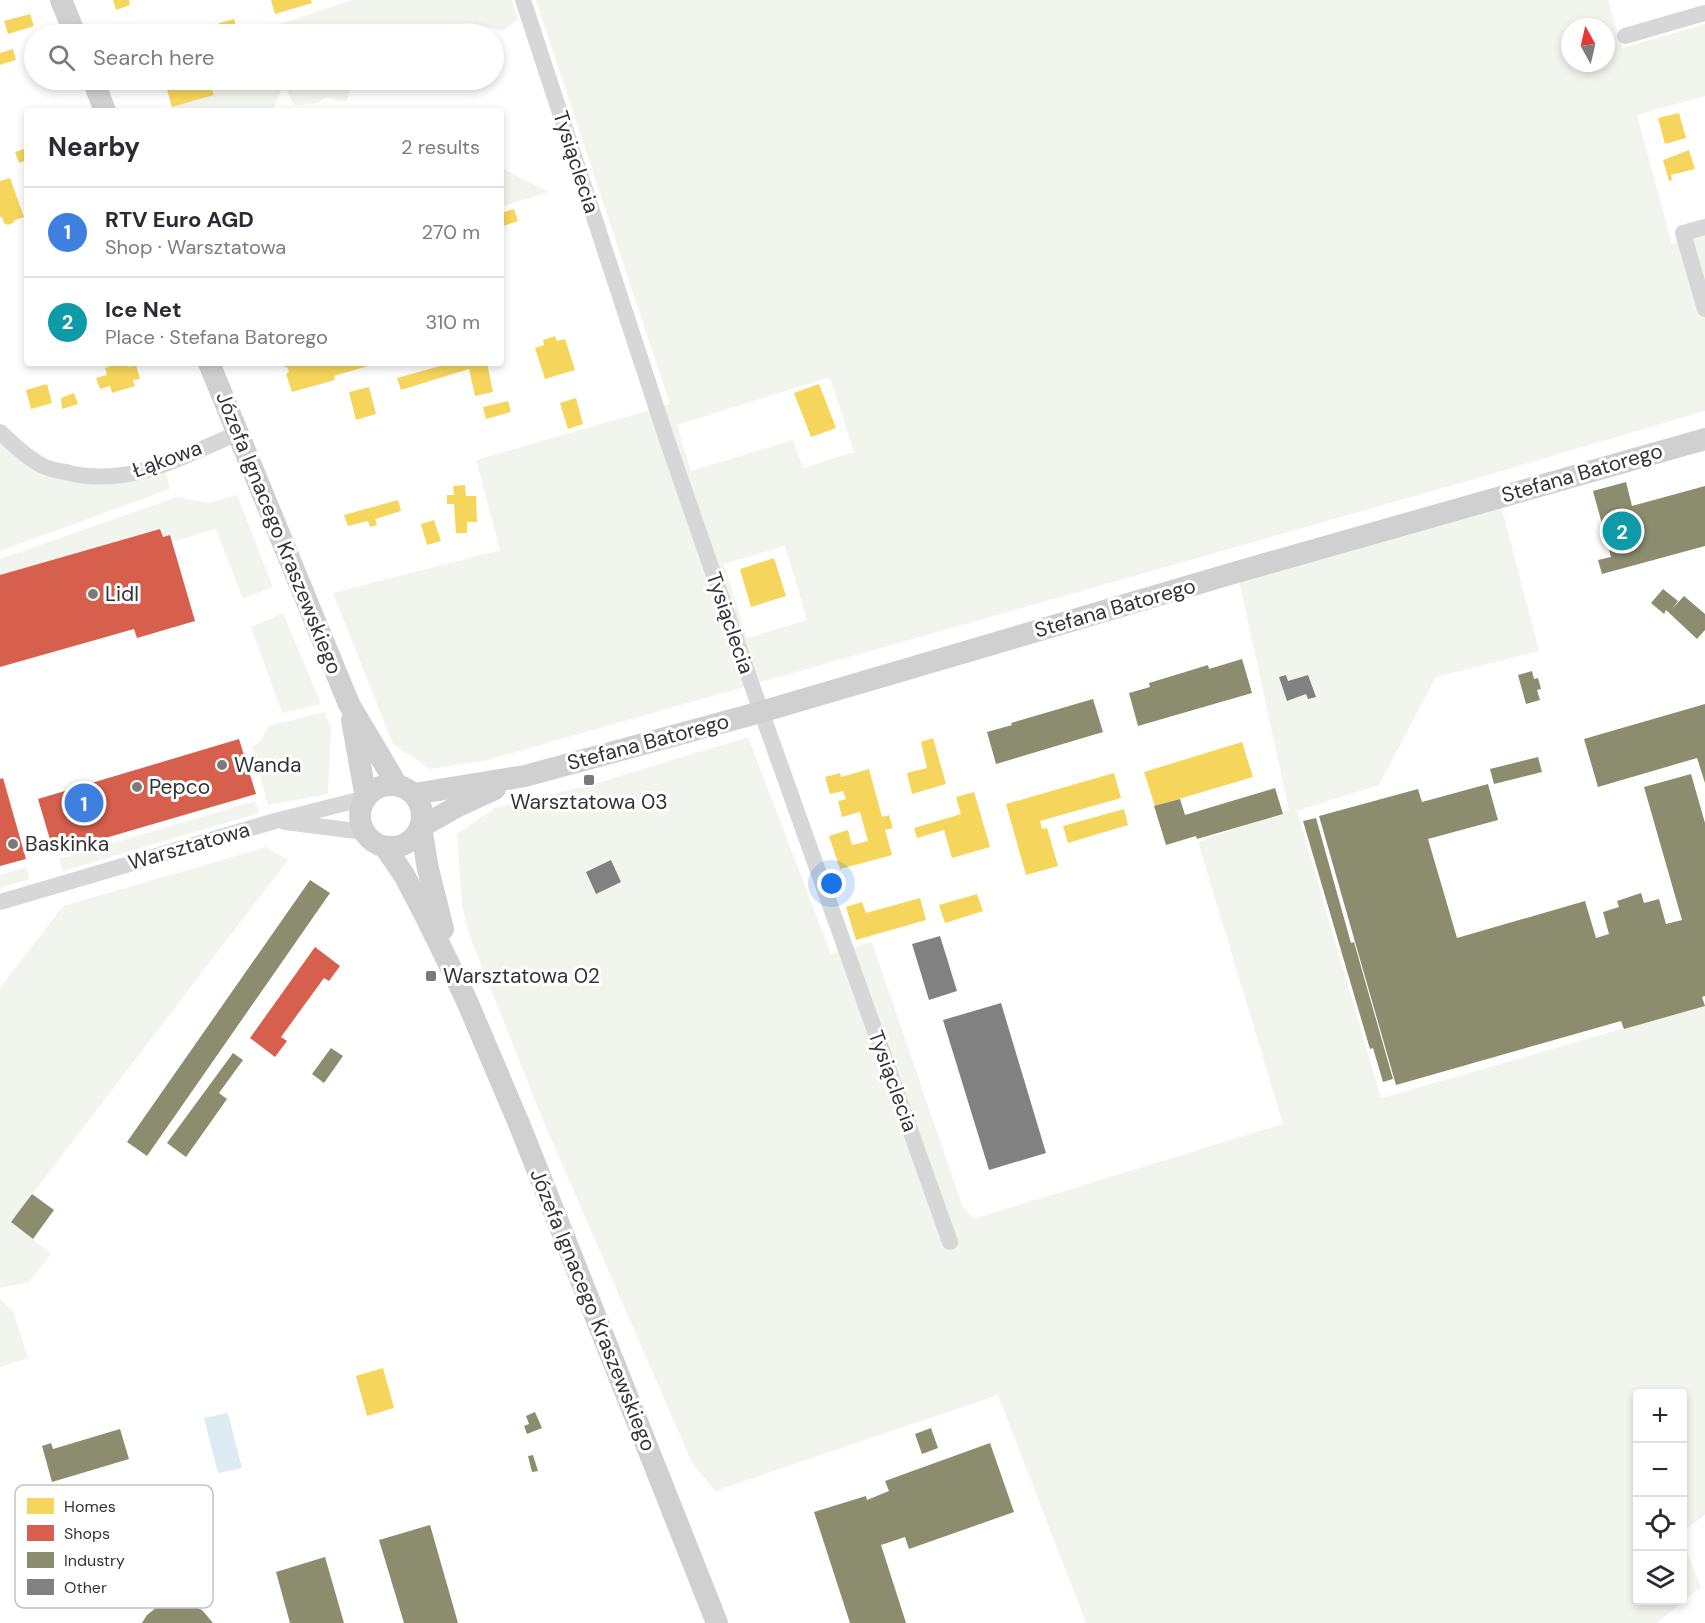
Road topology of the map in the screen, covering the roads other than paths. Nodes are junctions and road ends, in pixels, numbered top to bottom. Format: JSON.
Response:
{"nodes":[{"id":1,"x":61,"y":0,"type":"edge"},
{"id":2,"x":523,"y":0,"type":"edge"},
{"id":3,"x":1705,"y":13,"type":"edge"},
{"id":4,"x":71,"y":24,"type":"edge"},
{"id":5,"x":1625,"y":36,"type":"dead end"},
{"id":6,"x":97,"y":90,"type":"edge"},
{"id":7,"x":104,"y":108,"type":"edge"},
{"id":8,"x":1705,"y":227,"type":"edge"},
{"id":9,"x":1705,"y":309,"type":"edge"},
{"id":10,"x":210,"y":366,"type":"edge"},
{"id":11,"x":0,"y":432,"type":"edge"},
{"id":12,"x":238,"y":433,"type":"junction"},
{"id":13,"x":1705,"y":439,"type":"edge"},
{"id":14,"x":349,"y":704,"type":"junction"},
{"id":15,"x":761,"y":712,"type":"junction"},
{"id":16,"x":525,"y":776,"type":"junction"},
{"id":17,"x":406,"y":790,"type":"junction"},
{"id":18,"x":366,"y":798,"type":"junction"},
{"id":19,"x":275,"y":821,"type":"junction"},
{"id":20,"x":421,"y":827,"type":"junction"},
{"id":21,"x":364,"y":832,"type":"junction"},
{"id":22,"x":385,"y":847,"type":"junction"},
{"id":23,"x":0,"y":902,"type":"edge"},
{"id":24,"x":466,"y":999,"type":"junction"},
{"id":25,"x":950,"y":1242,"type":"dead end"},
{"id":26,"x":717,"y":1623,"type":"edge"}],
"edges":[{"from":1,"to":4,"type":"street"},
{"from":2,"to":15,"type":"street","name":"Tysiąclecia"},
{"from":3,"to":5,"type":"street"},
{"from":6,"to":7,"type":"street"},
{"from":8,"to":9,"type":"street"},
{"from":10,"to":12,"type":"street","name":"Józefa Ignacego Kraszewskiego"},
{"from":11,"to":12,"type":"street","name":"Łąkowa"},
{"from":12,"to":14,"type":"street","name":"Józefa Ignacego Kraszewskiego"},
{"from":13,"to":15,"type":"street","name":"Stefana Batorego"},
{"from":14,"to":17,"type":"street","name":"Józefa Ignacego Kraszewskiego"},
{"from":14,"to":18,"type":"street","name":"Józefa Ignacego Kraszewskiego"},
{"from":15,"to":16,"type":"street","name":"Stefana Batorego"},
{"from":15,"to":25,"type":"street","name":"Tysiąclecia"},
{"from":16,"to":17,"type":"street","name":"Stefana Batorego"},
{"from":16,"to":20,"type":"street","name":"Stefana Batorego"},
{"from":17,"to":18,"type":"street"},
{"from":17,"to":20,"type":"street"},
{"from":18,"to":19,"type":"street","name":"Warsztatowa"},
{"from":18,"to":21,"type":"street"},
{"from":19,"to":21,"type":"street","name":"Warsztatowa"},
{"from":19,"to":23,"type":"street","name":"Warsztatowa"},
{"from":20,"to":22,"type":"street"},
{"from":20,"to":24,"type":"street","name":"Józefa Ignacego Kraszewskiego"},
{"from":21,"to":22,"type":"street"},
{"from":22,"to":24,"type":"street","name":"Józefa Ignacego Kraszewskiego"},
{"from":24,"to":26,"type":"street","name":"Józefa Ignacego Kraszewskiego"}]}
